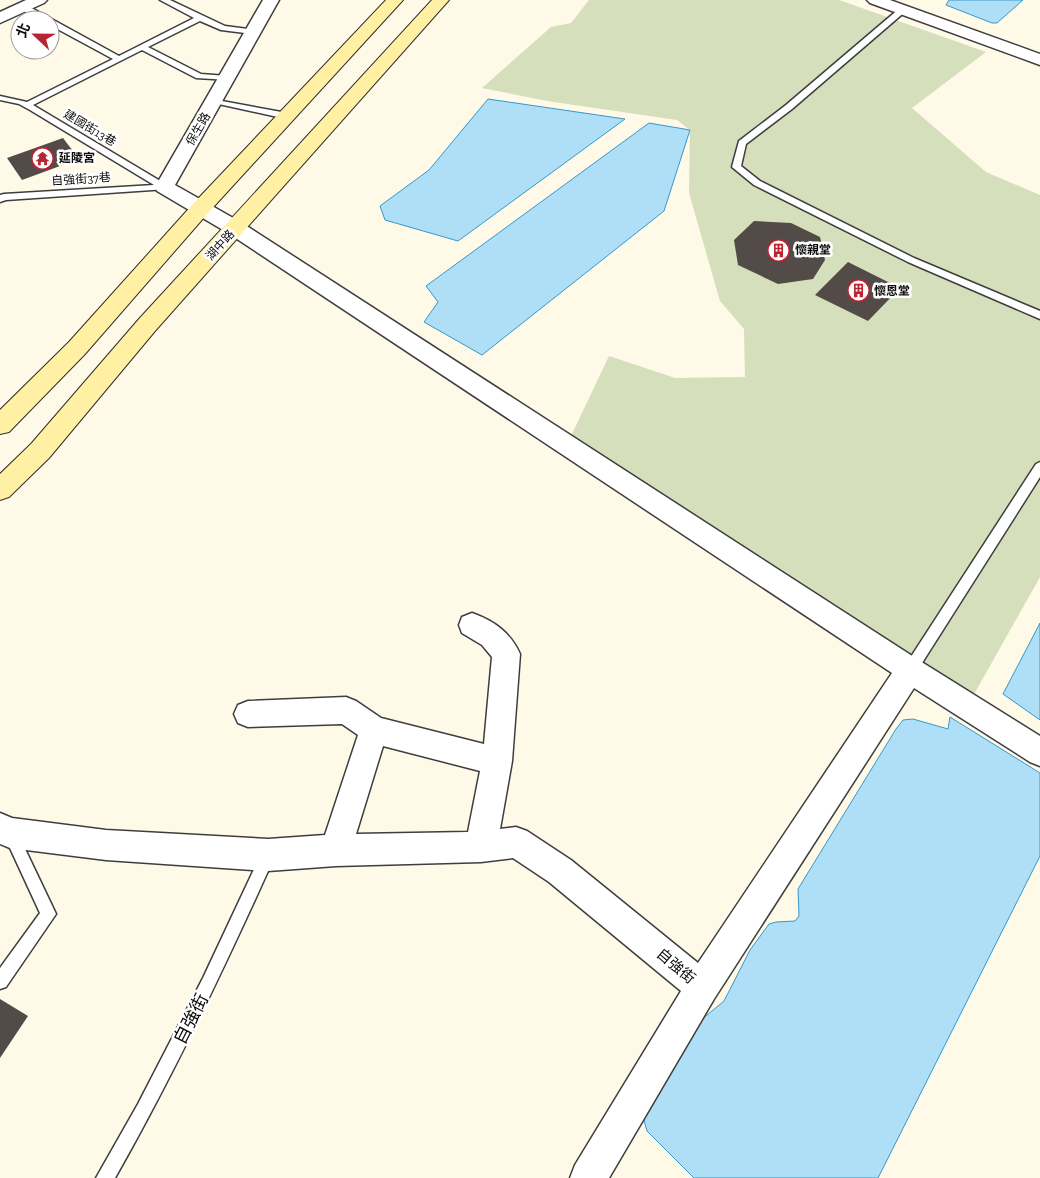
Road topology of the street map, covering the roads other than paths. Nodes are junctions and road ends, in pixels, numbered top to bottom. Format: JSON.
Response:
{"nodes":[{"id":1,"x":39,"y":0,"type":"edge"},
{"id":2,"x":164,"y":0,"type":"edge"},
{"id":3,"x":271,"y":0,"type":"edge"},
{"id":4,"x":394,"y":0,"type":"edge"},
{"id":5,"x":441,"y":0,"type":"edge"},
{"id":6,"x":875,"y":0,"type":"edge"},
{"id":7,"x":23,"y":7,"type":"junction"},
{"id":8,"x":28,"y":10,"type":"edge"},
{"id":9,"x":903,"y":10,"type":"junction"},
{"id":10,"x":0,"y":18,"type":"edge"},
{"id":11,"x":200,"y":18,"type":"junction"},
{"id":12,"x":60,"y":27,"type":"edge"},
{"id":13,"x":253,"y":32,"type":"junction"},
{"id":14,"x":142,"y":48,"type":"junction"},
{"id":15,"x":119,"y":59,"type":"junction"},
{"id":16,"x":1040,"y":60,"type":"edge"},
{"id":17,"x":227,"y":78,"type":"junction"},
{"id":18,"x":0,"y":98,"type":"edge"},
{"id":19,"x":214,"y":101,"type":"junction"},
{"id":20,"x":26,"y":105,"type":"junction"},
{"id":21,"x":287,"y":116,"type":"junction"},
{"id":22,"x":164,"y":187,"type":"junction"},
{"id":23,"x":1,"y":197,"type":"edge"},
{"id":24,"x":200,"y":209,"type":"junction"},
{"id":25,"x":235,"y":228,"type":"junction"},
{"id":26,"x":1040,"y":315,"type":"edge"},
{"id":27,"x":0,"y":425,"type":"edge"},
{"id":28,"x":1040,"y":467,"type":"edge"},
{"id":29,"x":0,"y":490,"type":"edge"},
{"id":30,"x":472,"y":625,"type":"dead end"},
{"id":31,"x":910,"y":670,"type":"junction"},
{"id":32,"x":248,"y":714,"type":"dead end"},
{"id":33,"x":374,"y":730,"type":"junction"},
{"id":34,"x":1040,"y":752,"type":"edge"},
{"id":35,"x":496,"y":761,"type":"junction"},
{"id":36,"x":5,"y":830,"type":"edge"},
{"id":37,"x":481,"y":846,"type":"junction"},
{"id":38,"x":336,"y":850,"type":"junction"},
{"id":39,"x":268,"y":855,"type":"junction"},
{"id":40,"x":0,"y":981,"type":"edge"},
{"id":41,"x":702,"y":987,"type":"junction"},
{"id":42,"x":105,"y":1178,"type":"edge"},
{"id":43,"x":588,"y":1178,"type":"edge"}],
"edges":[{"from":1,"to":7,"type":"street"},
{"from":2,"to":11,"type":"lane"},
{"from":3,"to":13,"type":"street","name":"保生路"},
{"from":4,"to":21,"type":"street"},
{"from":5,"to":25,"type":"street","name":"湖中路"},
{"from":6,"to":9,"type":"street"},
{"from":7,"to":8,"type":"lane"},
{"from":7,"to":10,"type":"street"},
{"from":9,"to":16,"type":"street"},
{"from":9,"to":26,"type":"lane"},
{"from":11,"to":13,"type":"lane"},
{"from":11,"to":14,"type":"lane"},
{"from":12,"to":15,"type":"lane"},
{"from":13,"to":17,"type":"street","name":"保生路"},
{"from":14,"to":15,"type":"lane"},
{"from":14,"to":17,"type":"lane"},
{"from":15,"to":20,"type":"lane"},
{"from":17,"to":19,"type":"street","name":"保生路"},
{"from":18,"to":20,"type":"lane","name":"建國街13巷"},
{"from":19,"to":21,"type":"lane"},
{"from":19,"to":22,"type":"street","name":"保生路"},
{"from":20,"to":22,"type":"lane","name":"建國街13巷"},
{"from":21,"to":24,"type":"street"},
{"from":22,"to":23,"type":"lane","name":"自強街37巷"},
{"from":22,"to":24,"type":"street"},
{"from":24,"to":25,"type":"street"},
{"from":24,"to":27,"type":"street"},
{"from":25,"to":29,"type":"street","name":"湖中路"},
{"from":25,"to":31,"type":"street"},
{"from":28,"to":31,"type":"lane"},
{"from":30,"to":35,"type":"street"},
{"from":31,"to":34,"type":"street"},
{"from":31,"to":41,"type":"street","name":"自強街"},
{"from":32,"to":33,"type":"street"},
{"from":33,"to":35,"type":"street"},
{"from":33,"to":38,"type":"street"},
{"from":35,"to":37,"type":"street"},
{"from":36,"to":39,"type":"street","name":"自強街"},
{"from":36,"to":40,"type":"lane"},
{"from":37,"to":38,"type":"street","name":"自強街"},
{"from":37,"to":41,"type":"street","name":"自強街"},
{"from":38,"to":39,"type":"street","name":"自強街"},
{"from":39,"to":42,"type":"lane","name":"自強街"},
{"from":41,"to":43,"type":"street"}]}
